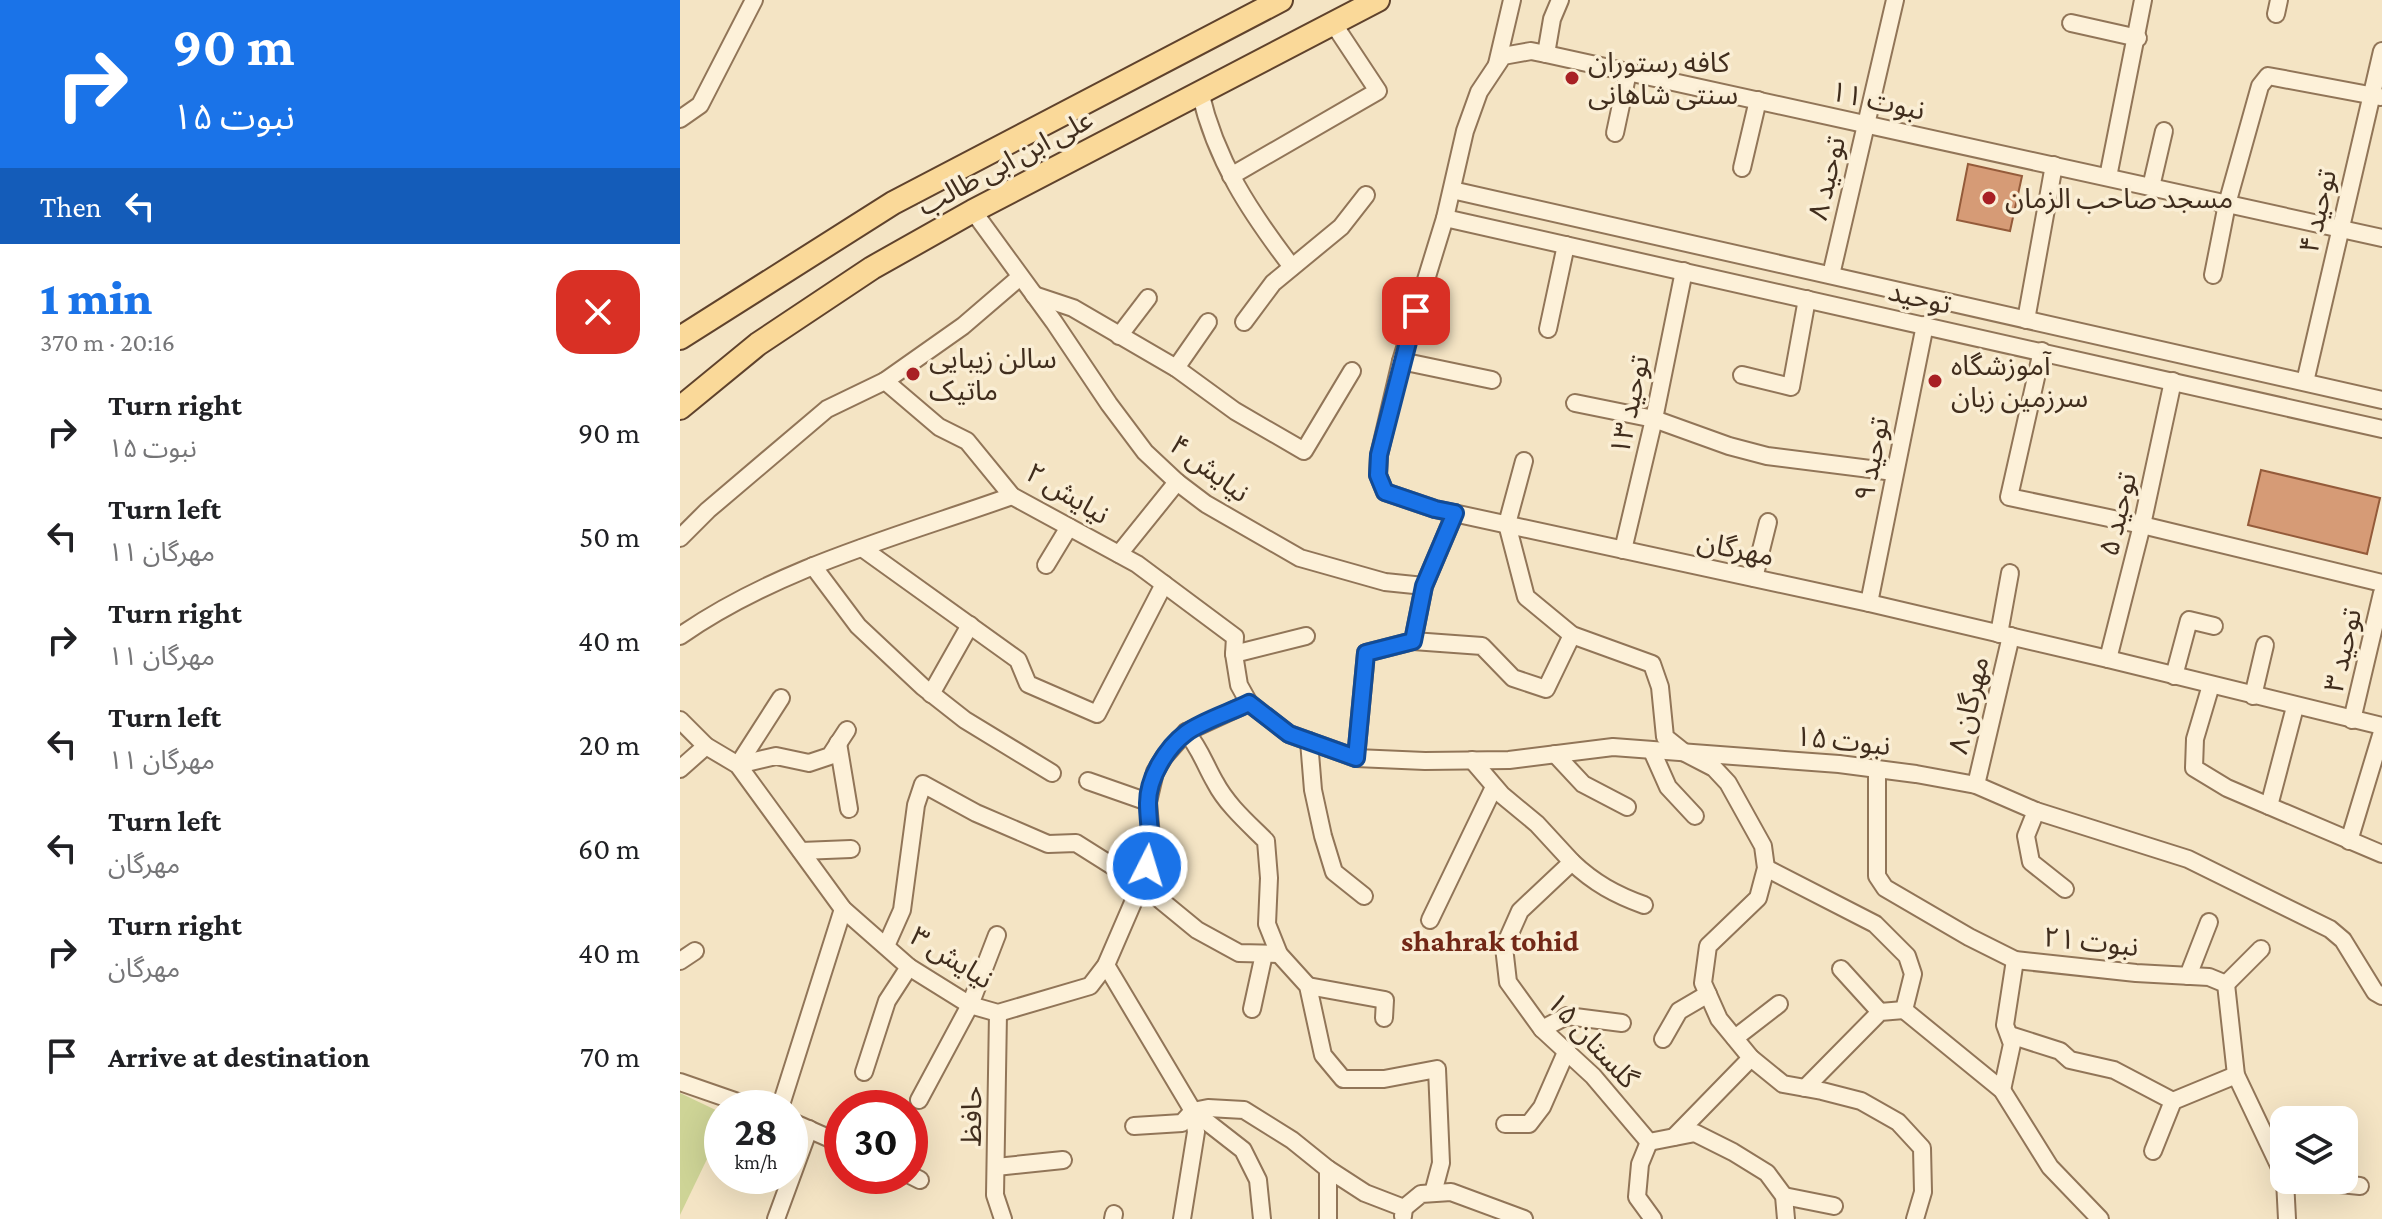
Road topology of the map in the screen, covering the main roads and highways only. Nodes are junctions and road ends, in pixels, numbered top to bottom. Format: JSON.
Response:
{"nodes":[{"id":1,"x":1281,"y":0,"type":"edge"},
{"id":2,"x":1378,"y":0,"type":"edge"},
{"id":3,"x":680,"y":338,"type":"edge"},
{"id":4,"x":680,"y":408,"type":"edge"}],
"edges":[{"from":1,"to":3,"type":"main road","name":"علی ابن ابی طالب"},
{"from":2,"to":4,"type":"main road","name":"علی ابن ابی طالب"}]}
